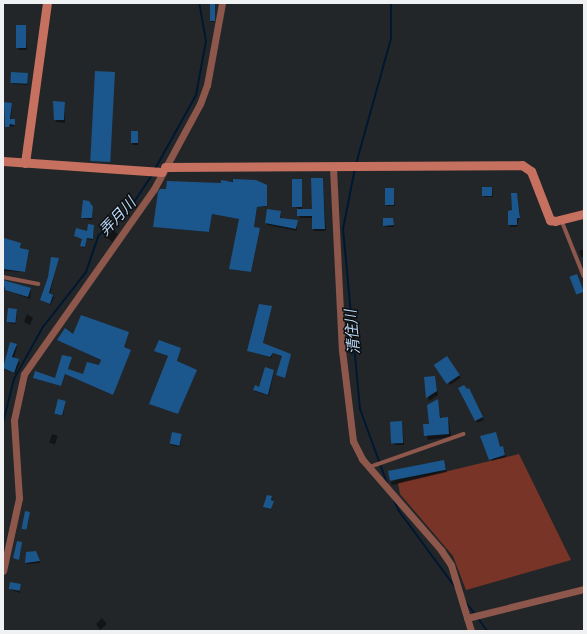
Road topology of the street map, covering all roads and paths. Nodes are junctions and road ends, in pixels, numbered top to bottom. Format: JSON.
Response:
{"nodes":[{"id":1,"x":47,"y":3,"type":"edge"},
{"id":2,"x":222,"y":3,"type":"edge"},
{"id":3,"x":3,"y":161,"type":"edge"},
{"id":4,"x":25,"y":163,"type":"junction"},
{"id":5,"x":333,"y":168,"type":"junction"},
{"id":6,"x":163,"y":170,"type":"junction"},
{"id":7,"x":584,"y":214,"type":"edge"},
{"id":8,"x":562,"y":220,"type":"junction"},
{"id":9,"x":584,"y":276,"type":"edge"},
{"id":10,"x":3,"y":277,"type":"edge"},
{"id":11,"x":38,"y":284,"type":"dead end"},
{"id":12,"x":464,"y":434,"type":"dead end"},
{"id":13,"x":370,"y":467,"type":"junction"},
{"id":14,"x":3,"y":571,"type":"edge"},
{"id":15,"x":584,"y":589,"type":"edge"},
{"id":16,"x":467,"y":618,"type":"junction"},
{"id":17,"x":470,"y":631,"type":"edge"}],
"edges":[{"from":1,"to":4,"type":"street"},
{"from":2,"to":6,"type":"street"},
{"from":3,"to":4,"type":"street"},
{"from":4,"to":6,"type":"street"},
{"from":5,"to":6,"type":"street"},
{"from":5,"to":8,"type":"street"},
{"from":5,"to":13,"type":"street"},
{"from":6,"to":14,"type":"street"},
{"from":7,"to":8,"type":"street"},
{"from":8,"to":9,"type":"lane"},
{"from":10,"to":11,"type":"lane"},
{"from":12,"to":13,"type":"lane"},
{"from":13,"to":16,"type":"street"},
{"from":15,"to":16,"type":"street"},
{"from":16,"to":17,"type":"street"}]}
